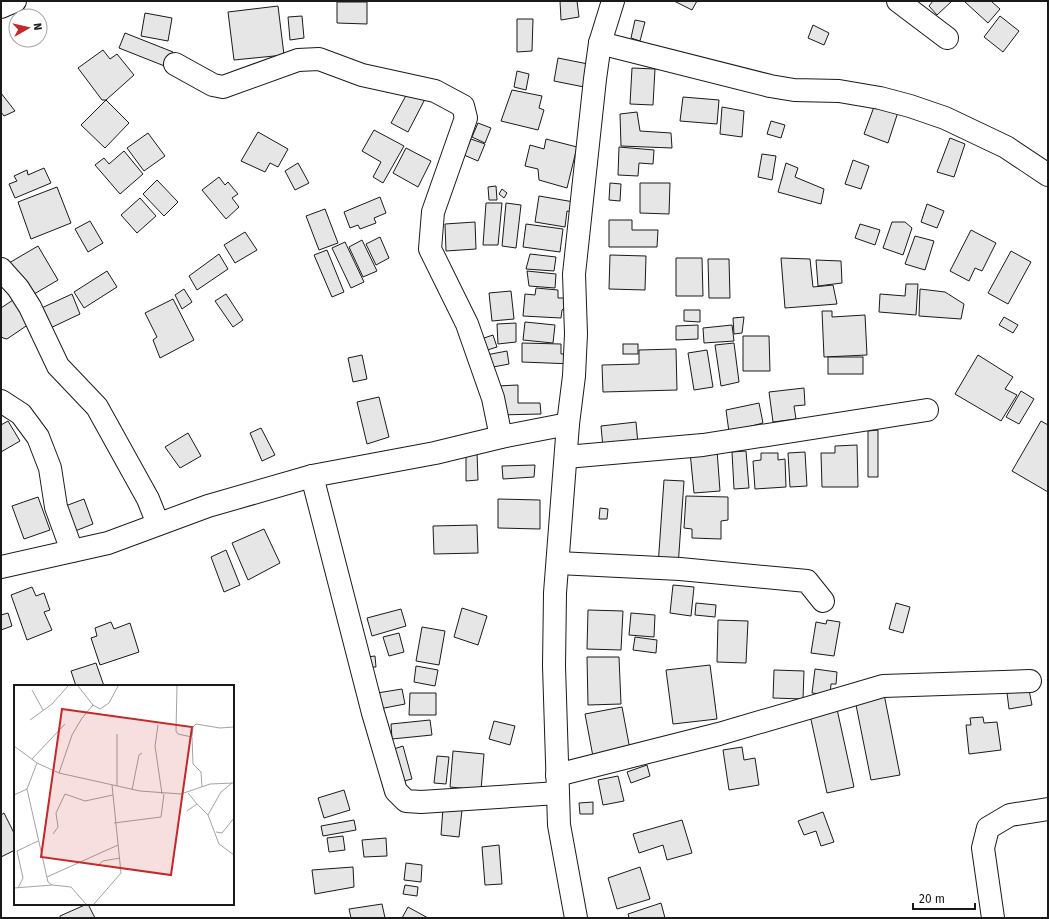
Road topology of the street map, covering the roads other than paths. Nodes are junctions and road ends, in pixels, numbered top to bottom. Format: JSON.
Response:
{"nodes":[{"id":1,"x":15,"y":1,"type":"edge"},
{"id":2,"x":613,"y":1,"type":"edge"},
{"id":3,"x":898,"y":1,"type":"edge"},
{"id":4,"x":1,"y":7,"type":"edge"},
{"id":5,"x":947,"y":38,"type":"dead end"},
{"id":6,"x":600,"y":43,"type":"junction"},
{"id":7,"x":175,"y":64,"type":"dead end"},
{"id":8,"x":1048,"y":175,"type":"edge"},
{"id":9,"x":1,"y":270,"type":"edge"},
{"id":10,"x":1,"y":402,"type":"edge"},
{"id":11,"x":927,"y":410,"type":"dead end"},
{"id":12,"x":568,"y":424,"type":"junction"},
{"id":13,"x":500,"y":437,"type":"junction"},
{"id":14,"x":566,"y":457,"type":"junction"},
{"id":15,"x":312,"y":476,"type":"junction"},
{"id":16,"x":158,"y":524,"type":"junction"},
{"id":17,"x":72,"y":551,"type":"junction"},
{"id":18,"x":558,"y":563,"type":"junction"},
{"id":19,"x":1,"y":567,"type":"edge"},
{"id":20,"x":823,"y":601,"type":"dead end"},
{"id":21,"x":1030,"y":681,"type":"dead end"},
{"id":22,"x":558,"y":784,"type":"junction"},
{"id":23,"x":1048,"y":810,"type":"edge"},
{"id":24,"x":576,"y":918,"type":"edge"},
{"id":25,"x":993,"y":918,"type":"edge"}],
"edges":[{"from":1,"to":4,"type":"street"},
{"from":2,"to":6,"type":"street"},
{"from":3,"to":5,"type":"street"},
{"from":6,"to":8,"type":"street"},
{"from":6,"to":12,"type":"street"},
{"from":7,"to":13,"type":"street"},
{"from":9,"to":16,"type":"street"},
{"from":10,"to":17,"type":"street"},
{"from":11,"to":14,"type":"street"},
{"from":12,"to":13,"type":"street"},
{"from":12,"to":14,"type":"street"},
{"from":13,"to":15,"type":"street"},
{"from":14,"to":18,"type":"street"},
{"from":15,"to":16,"type":"street"},
{"from":15,"to":22,"type":"street"},
{"from":16,"to":17,"type":"street"},
{"from":17,"to":19,"type":"street"},
{"from":18,"to":20,"type":"street"},
{"from":18,"to":22,"type":"street"},
{"from":21,"to":22,"type":"street"},
{"from":22,"to":24,"type":"street"},
{"from":23,"to":25,"type":"street"}]}
